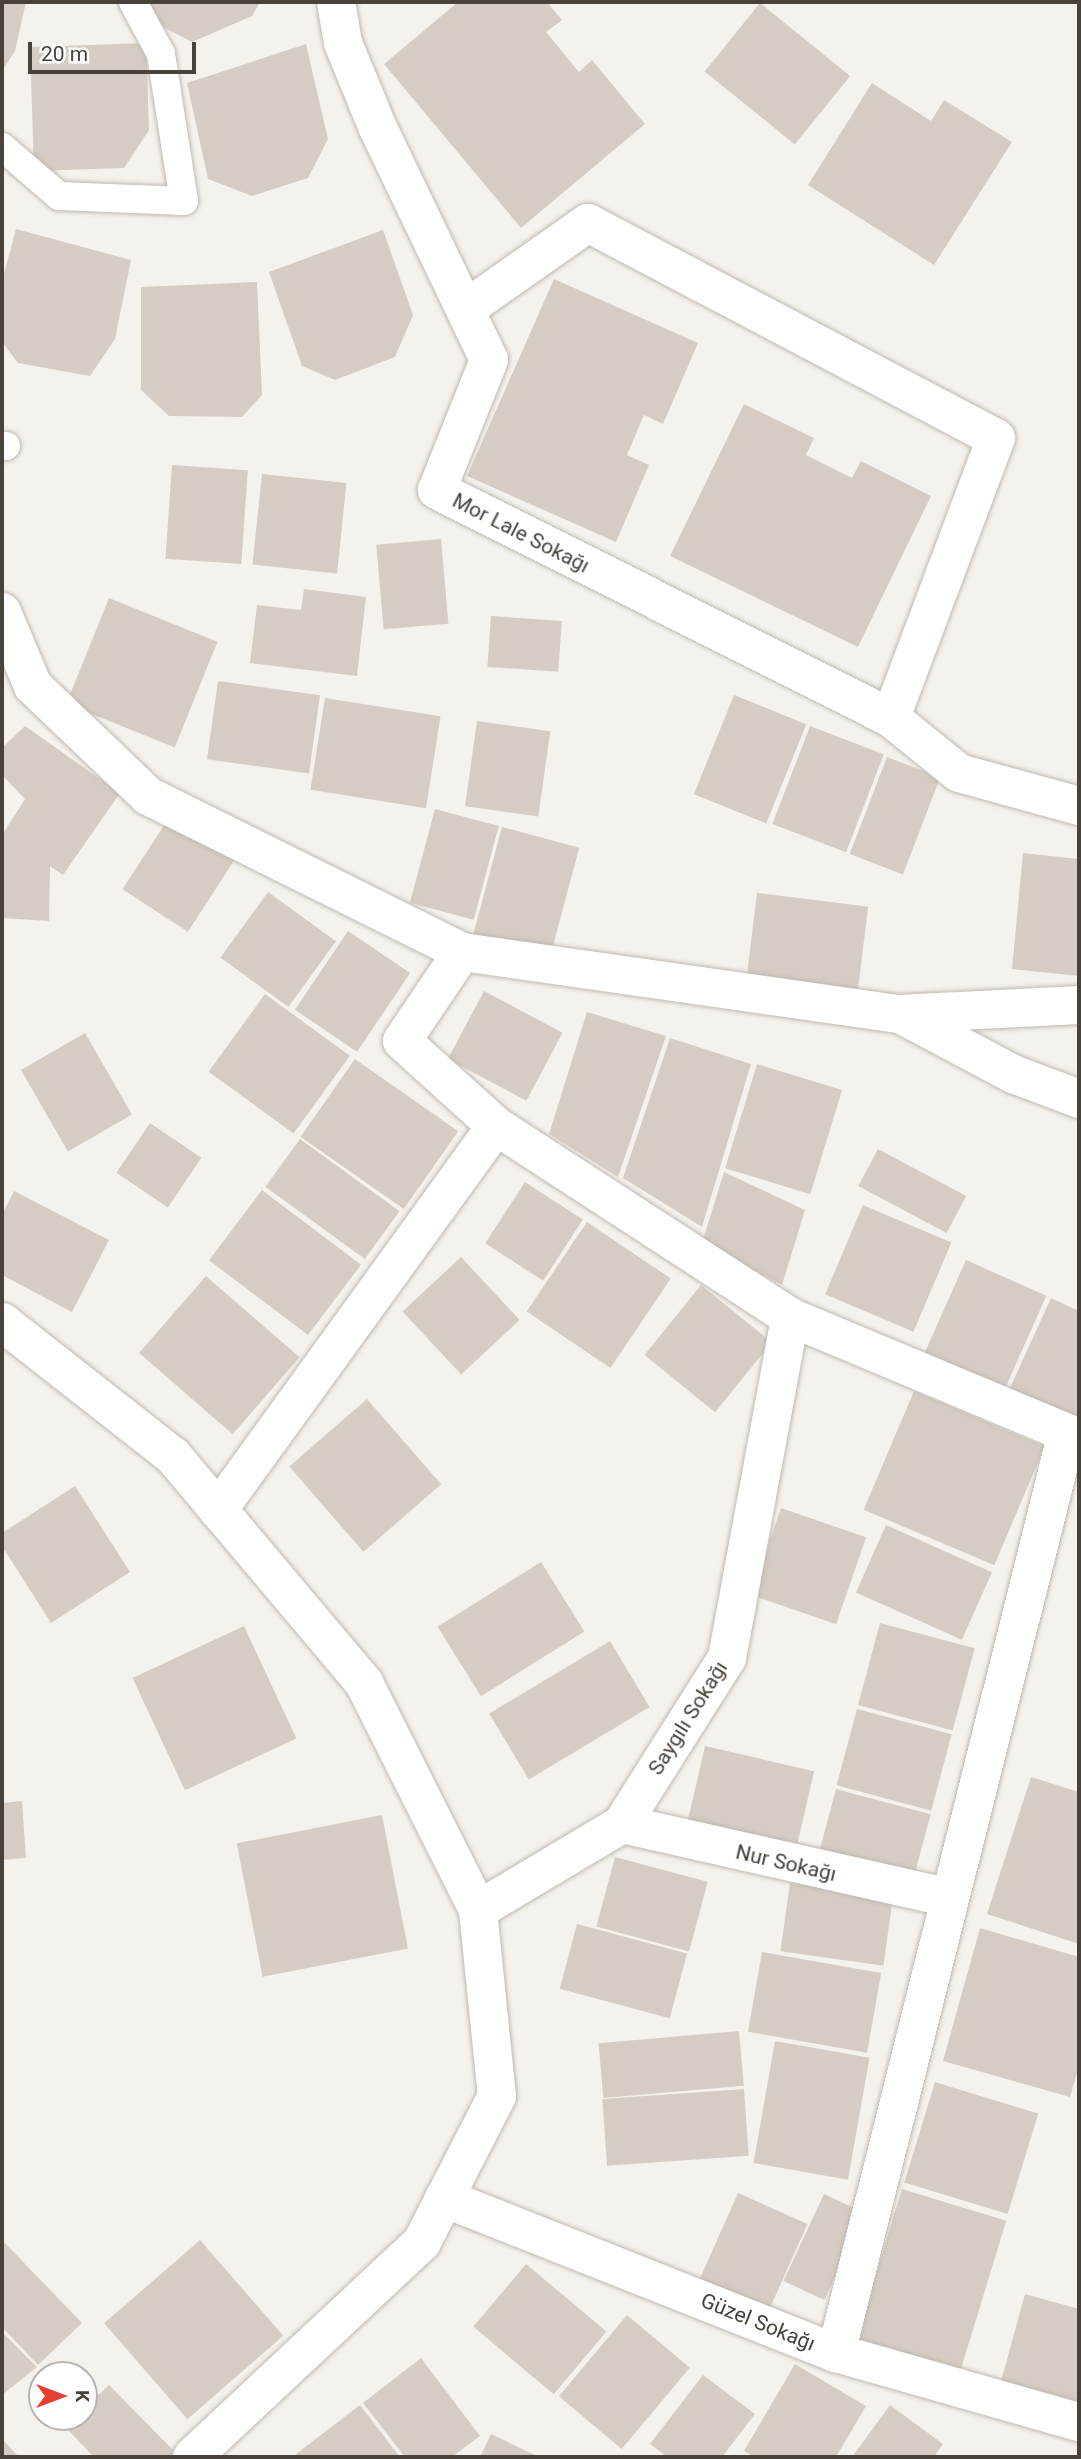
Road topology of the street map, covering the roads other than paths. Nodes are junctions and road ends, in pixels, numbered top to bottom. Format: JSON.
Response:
{"nodes":[{"id":1,"x":133,"y":2,"type":"edge"},
{"id":2,"x":336,"y":2,"type":"edge"},
{"id":3,"x":2,"y":147,"type":"edge"},
{"id":4,"x":467,"y":308,"type":"junction"},
{"id":5,"x":2,"y":612,"type":"edge"},
{"id":6,"x":891,"y":718,"type":"junction"},
{"id":7,"x":1079,"y":806,"type":"edge"},
{"id":8,"x":462,"y":952,"type":"junction"},
{"id":9,"x":1079,"y":1005,"type":"edge"},
{"id":10,"x":900,"y":1014,"type":"junction"},
{"id":11,"x":1079,"y":1099,"type":"edge"},
{"id":12,"x":496,"y":1126,"type":"junction"},
{"id":13,"x":790,"y":1317,"type":"junction"},
{"id":14,"x":2,"y":1322,"type":"edge"},
{"id":15,"x":1073,"y":1436,"type":"edge"},
{"id":16,"x":218,"y":1510,"type":"junction"},
{"id":17,"x":622,"y":1824,"type":"junction"},
{"id":18,"x":950,"y":1898,"type":"junction"},
{"id":19,"x":478,"y":1910,"type":"junction"},
{"id":20,"x":444,"y":2198,"type":"junction"},
{"id":21,"x":836,"y":2353,"type":"junction"},
{"id":22,"x":1079,"y":2422,"type":"edge"},
{"id":23,"x":192,"y":2457,"type":"edge"}],
"edges":[{"from":1,"to":3,"type":"lane"},
{"from":2,"to":4,"type":"street","name":"Mor Lale Sokağı"},
{"from":4,"to":6,"type":"street","name":"Mor Lale Sokağı"},
{"from":4,"to":6,"type":"street"},
{"from":5,"to":8,"type":"street"},
{"from":6,"to":7,"type":"street","name":"Mor Lale Sokağı"},
{"from":8,"to":10,"type":"street"},
{"from":8,"to":12,"type":"street"},
{"from":9,"to":10,"type":"street"},
{"from":10,"to":11,"type":"street"},
{"from":12,"to":13,"type":"street"},
{"from":12,"to":16,"type":"street"},
{"from":13,"to":15,"type":"street"},
{"from":13,"to":17,"type":"street","name":"Saygılı Sokağı"},
{"from":14,"to":16,"type":"street"},
{"from":15,"to":18,"type":"street"},
{"from":16,"to":19,"type":"street"},
{"from":17,"to":18,"type":"street","name":"Nur Sokağı"},
{"from":17,"to":19,"type":"street","name":"Saygılı Sokağı"},
{"from":18,"to":21,"type":"street"},
{"from":19,"to":20,"type":"street"},
{"from":20,"to":21,"type":"street","name":"Güzel Sokağı"},
{"from":20,"to":23,"type":"street"},
{"from":21,"to":22,"type":"street","name":"Güzel Sokağı"}]}
